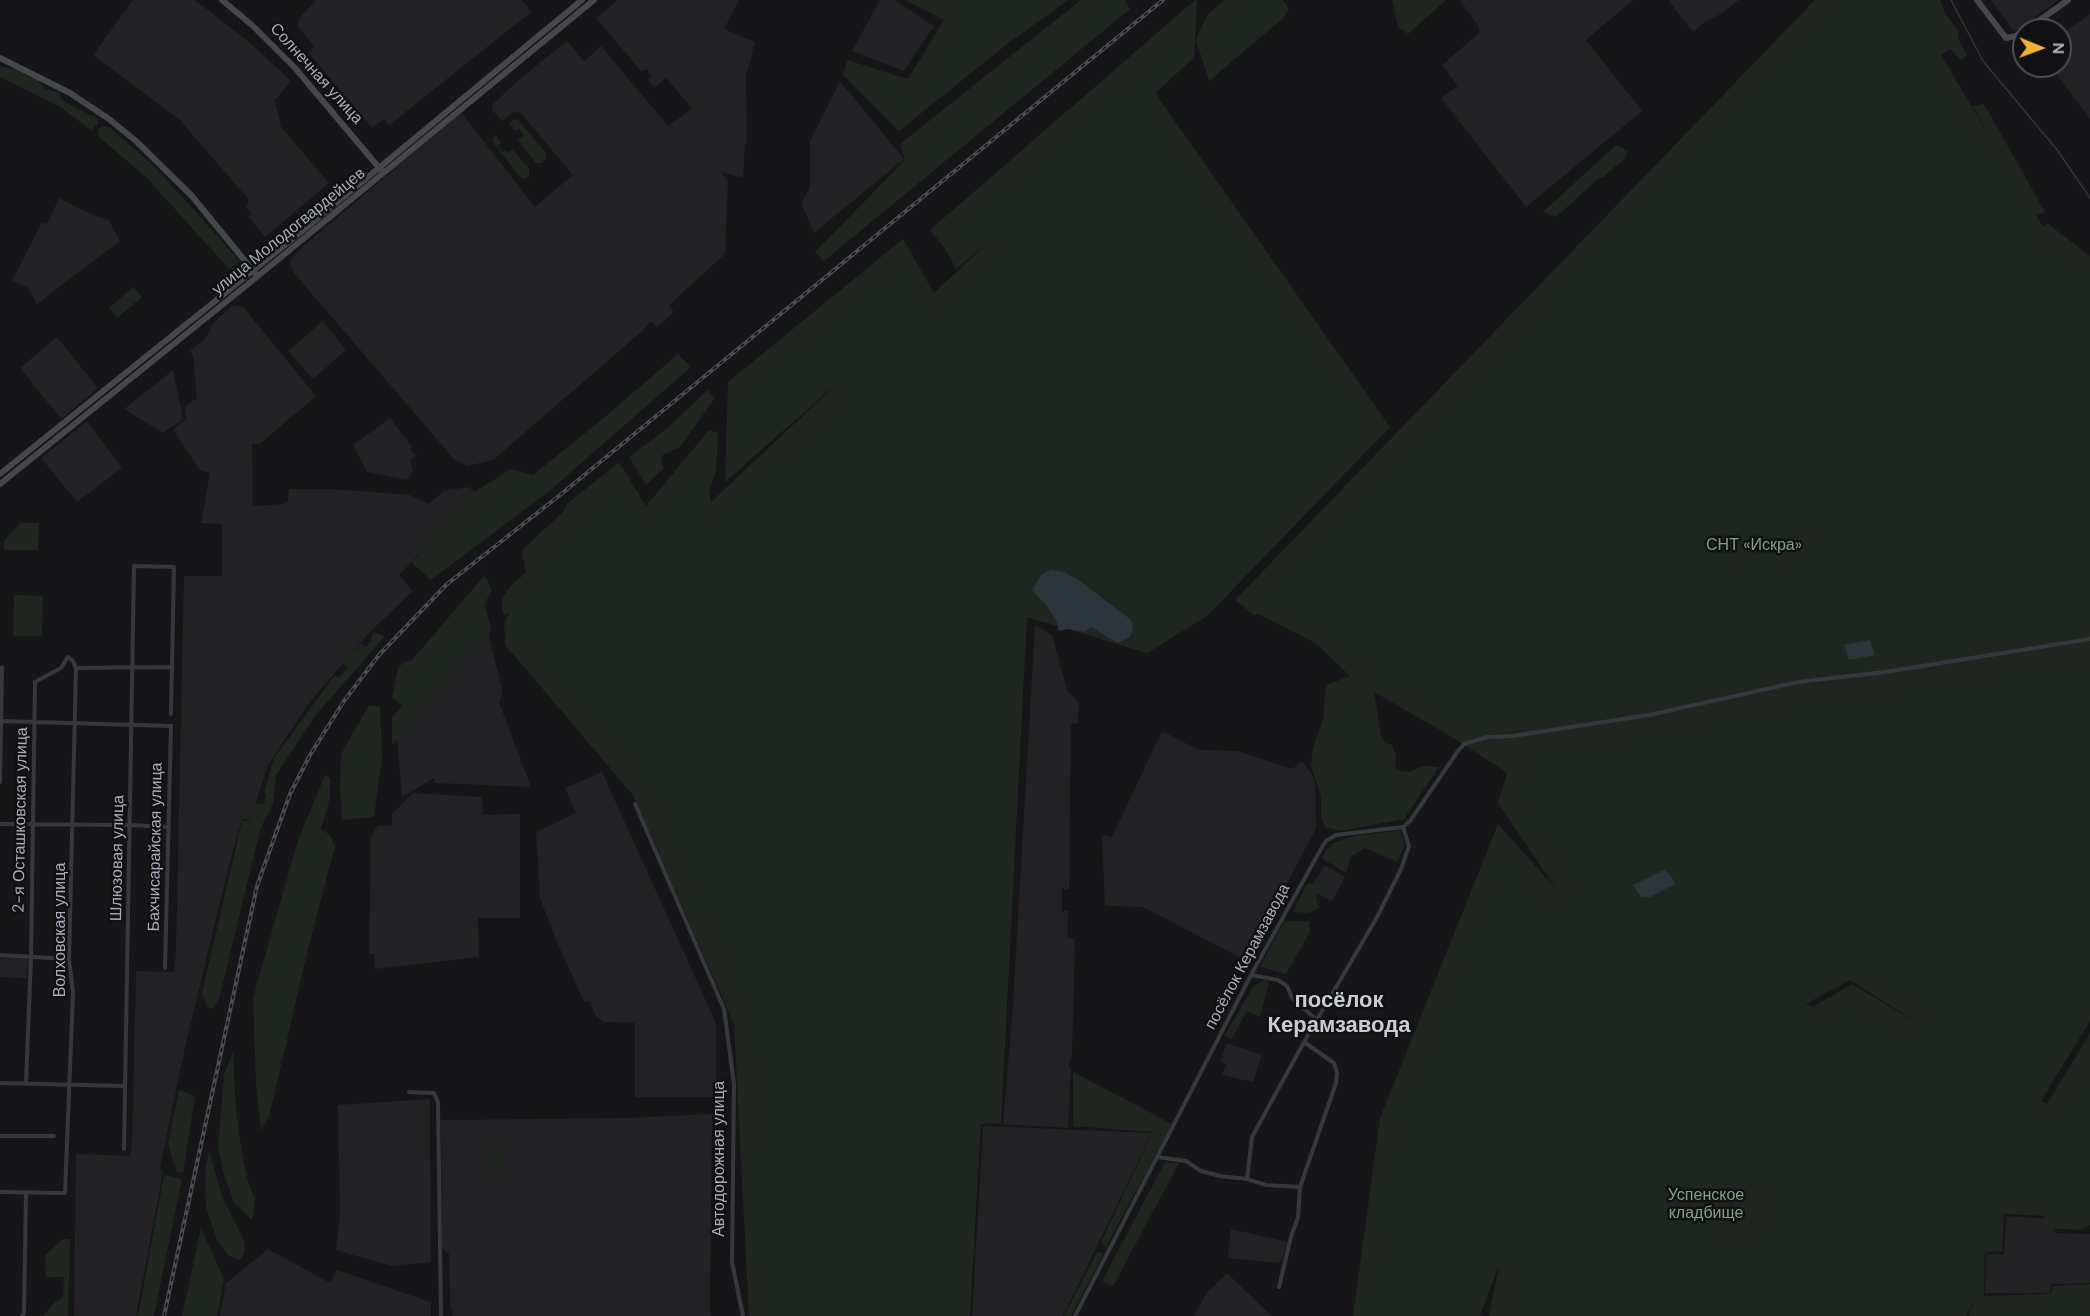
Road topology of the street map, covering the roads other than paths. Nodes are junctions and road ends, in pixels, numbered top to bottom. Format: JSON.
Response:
{"nodes":[{"id":1,"x":222,"y":0,"type":"edge"},
{"id":2,"x":582,"y":0,"type":"edge"},
{"id":3,"x":594,"y":0,"type":"edge"},
{"id":4,"x":1977,"y":0,"type":"edge"},
{"id":5,"x":2068,"y":0,"type":"edge"},
{"id":6,"x":2043,"y":18,"type":"edge"},
{"id":7,"x":558,"y":24,"type":"junction"},
{"id":8,"x":2012,"y":37,"type":"edge"},
{"id":9,"x":0,"y":58,"type":"edge"},
{"id":10,"x":381,"y":170,"type":"junction"},
{"id":11,"x":253,"y":270,"type":"junction"},
{"id":12,"x":258,"y":276,"type":"junction"},
{"id":13,"x":232,"y":287,"type":"junction"},
{"id":14,"x":237,"y":293,"type":"junction"},
{"id":15,"x":96,"y":402,"type":"junction"},
{"id":16,"x":0,"y":474,"type":"edge"},
{"id":17,"x":0,"y":484,"type":"edge"},
{"id":18,"x":2090,"y":639,"type":"edge"},
{"id":19,"x":2,"y":667,"type":"dead end"},
{"id":20,"x":172,"y":667,"type":"junction"},
{"id":21,"x":76,"y":668,"type":"junction"},
{"id":22,"x":133,"y":668,"type":"junction"},
{"id":23,"x":171,"y":714,"type":"dead end"},
{"id":24,"x":1,"y":721,"type":"edge"},
{"id":25,"x":35,"y":721,"type":"junction"},
{"id":26,"x":75,"y":724,"type":"junction"},
{"id":27,"x":132,"y":726,"type":"junction"},
{"id":28,"x":0,"y":782,"type":"edge"},
{"id":29,"x":635,"y":804,"type":"dead end"},
{"id":30,"x":0,"y":824,"type":"edge"},
{"id":31,"x":33,"y":824,"type":"junction"},
{"id":32,"x":74,"y":825,"type":"junction"},
{"id":33,"x":130,"y":825,"type":"junction"},
{"id":34,"x":169,"y":827,"type":"junction"},
{"id":35,"x":1403,"y":827,"type":"junction"},
{"id":36,"x":0,"y":955,"type":"edge"},
{"id":37,"x":31,"y":958,"type":"junction"},
{"id":38,"x":69,"y":959,"type":"junction"},
{"id":39,"x":165,"y":968,"type":"dead end"},
{"id":40,"x":1251,"y":975,"type":"junction"},
{"id":41,"x":1318,"y":1021,"type":"junction"},
{"id":42,"x":1304,"y":1042,"type":"junction"},
{"id":43,"x":0,"y":1083,"type":"edge"},
{"id":44,"x":26,"y":1083,"type":"junction"},
{"id":45,"x":69,"y":1083,"type":"junction"},
{"id":46,"x":124,"y":1086,"type":"junction"},
{"id":47,"x":410,"y":1092,"type":"dead end"},
{"id":48,"x":0,"y":1136,"type":"edge"},
{"id":49,"x":54,"y":1136,"type":"dead end"},
{"id":50,"x":124,"y":1149,"type":"dead end"},
{"id":51,"x":1157,"y":1157,"type":"junction"},
{"id":52,"x":1247,"y":1179,"type":"junction"},
{"id":53,"x":1300,"y":1187,"type":"junction"},
{"id":54,"x":0,"y":1192,"type":"edge"},
{"id":55,"x":26,"y":1192,"type":"junction"},
{"id":56,"x":1279,"y":1287,"type":"dead end"},
{"id":57,"x":22,"y":1316,"type":"edge"},
{"id":58,"x":441,"y":1316,"type":"edge"},
{"id":59,"x":743,"y":1316,"type":"edge"},
{"id":60,"x":1075,"y":1316,"type":"edge"}],
"edges":[{"from":1,"to":10,"type":"main road","name":"Солнечная улица"},
{"from":2,"to":7,"type":"main road","name":"улица Молодогвардейцев"},
{"from":3,"to":7,"type":"main road","name":"улица Молодогвардейцев"},
{"from":4,"to":8,"type":"main road"},
{"from":5,"to":6,"type":"main road"},
{"from":7,"to":10,"type":"main road","name":"улица Молодогвардейцев"},
{"from":9,"to":11,"type":"main road"},
{"from":10,"to":11,"type":"main road","name":"улица Молодогвардейцев"},
{"from":10,"to":12,"type":"main road","name":"улица Молодогвардейцев"},
{"from":11,"to":12,"type":"main road"},
{"from":11,"to":13,"type":"main road","name":"улица Молодогвардейцев"},
{"from":12,"to":14,"type":"main road","name":"улица Молодогвардейцев"},
{"from":13,"to":14,"type":"main road"},
{"from":13,"to":15,"type":"main road","name":"улица Молодогвардейцев"},
{"from":14,"to":15,"type":"main road","name":"улица Молодогвардейцев"},
{"from":15,"to":16,"type":"main road","name":"улица Молодогвардейцев"},
{"from":15,"to":17,"type":"main road","name":"улица Молодогвардейцев"},
{"from":18,"to":35,"type":"street"},
{"from":19,"to":24,"type":"street"},
{"from":20,"to":22,"type":"street"},
{"from":20,"to":22,"type":"street","name":"Шлюзовая улица"},
{"from":20,"to":23,"type":"street"},
{"from":21,"to":22,"type":"street"},
{"from":21,"to":25,"type":"street","name":"2-я Осташковская улица"},
{"from":21,"to":26,"type":"street","name":"Волховская улица"},
{"from":22,"to":27,"type":"street","name":"Шлюзовая улица"},
{"from":24,"to":25,"type":"street"},
{"from":24,"to":28,"type":"street"},
{"from":25,"to":26,"type":"street"},
{"from":25,"to":31,"type":"street","name":"2-я Осташковская улица"},
{"from":26,"to":27,"type":"street"},
{"from":26,"to":32,"type":"street","name":"Волховская улица"},
{"from":27,"to":33,"type":"street","name":"Шлюзовая улица"},
{"from":27,"to":34,"type":"street","name":"Бахчисарайская улица"},
{"from":29,"to":59,"type":"street","name":"Автодорожная улица"},
{"from":30,"to":31,"type":"street"},
{"from":31,"to":32,"type":"street"},
{"from":31,"to":37,"type":"street","name":"2-я Осташковская улица"},
{"from":32,"to":33,"type":"street"},
{"from":32,"to":38,"type":"street","name":"Волховская улица"},
{"from":33,"to":34,"type":"street"},
{"from":33,"to":46,"type":"street","name":"Шлюзовая улица"},
{"from":34,"to":39,"type":"street","name":"Бахчисарайская улица"},
{"from":35,"to":40,"type":"street","name":"посёлок Керамзавода"},
{"from":35,"to":41,"type":"street"},
{"from":36,"to":37,"type":"street"},
{"from":37,"to":38,"type":"street"},
{"from":37,"to":44,"type":"street","name":"2-я Осташковская улица"},
{"from":38,"to":45,"type":"street","name":"Волховская улица"},
{"from":40,"to":41,"type":"street"},
{"from":40,"to":51,"type":"street","name":"посёлок Керамзавода"},
{"from":41,"to":42,"type":"street"},
{"from":42,"to":52,"type":"street"},
{"from":42,"to":53,"type":"street"},
{"from":43,"to":44,"type":"street"},
{"from":44,"to":45,"type":"street"},
{"from":45,"to":46,"type":"street"},
{"from":45,"to":55,"type":"street","name":"Волховская улица"},
{"from":46,"to":50,"type":"street","name":"Шлюзовая улица"},
{"from":47,"to":58,"type":"street"},
{"from":48,"to":49,"type":"street"},
{"from":51,"to":52,"type":"street"},
{"from":51,"to":60,"type":"street"},
{"from":52,"to":53,"type":"street"},
{"from":53,"to":56,"type":"street"},
{"from":54,"to":55,"type":"street"},
{"from":55,"to":57,"type":"street"}]}
